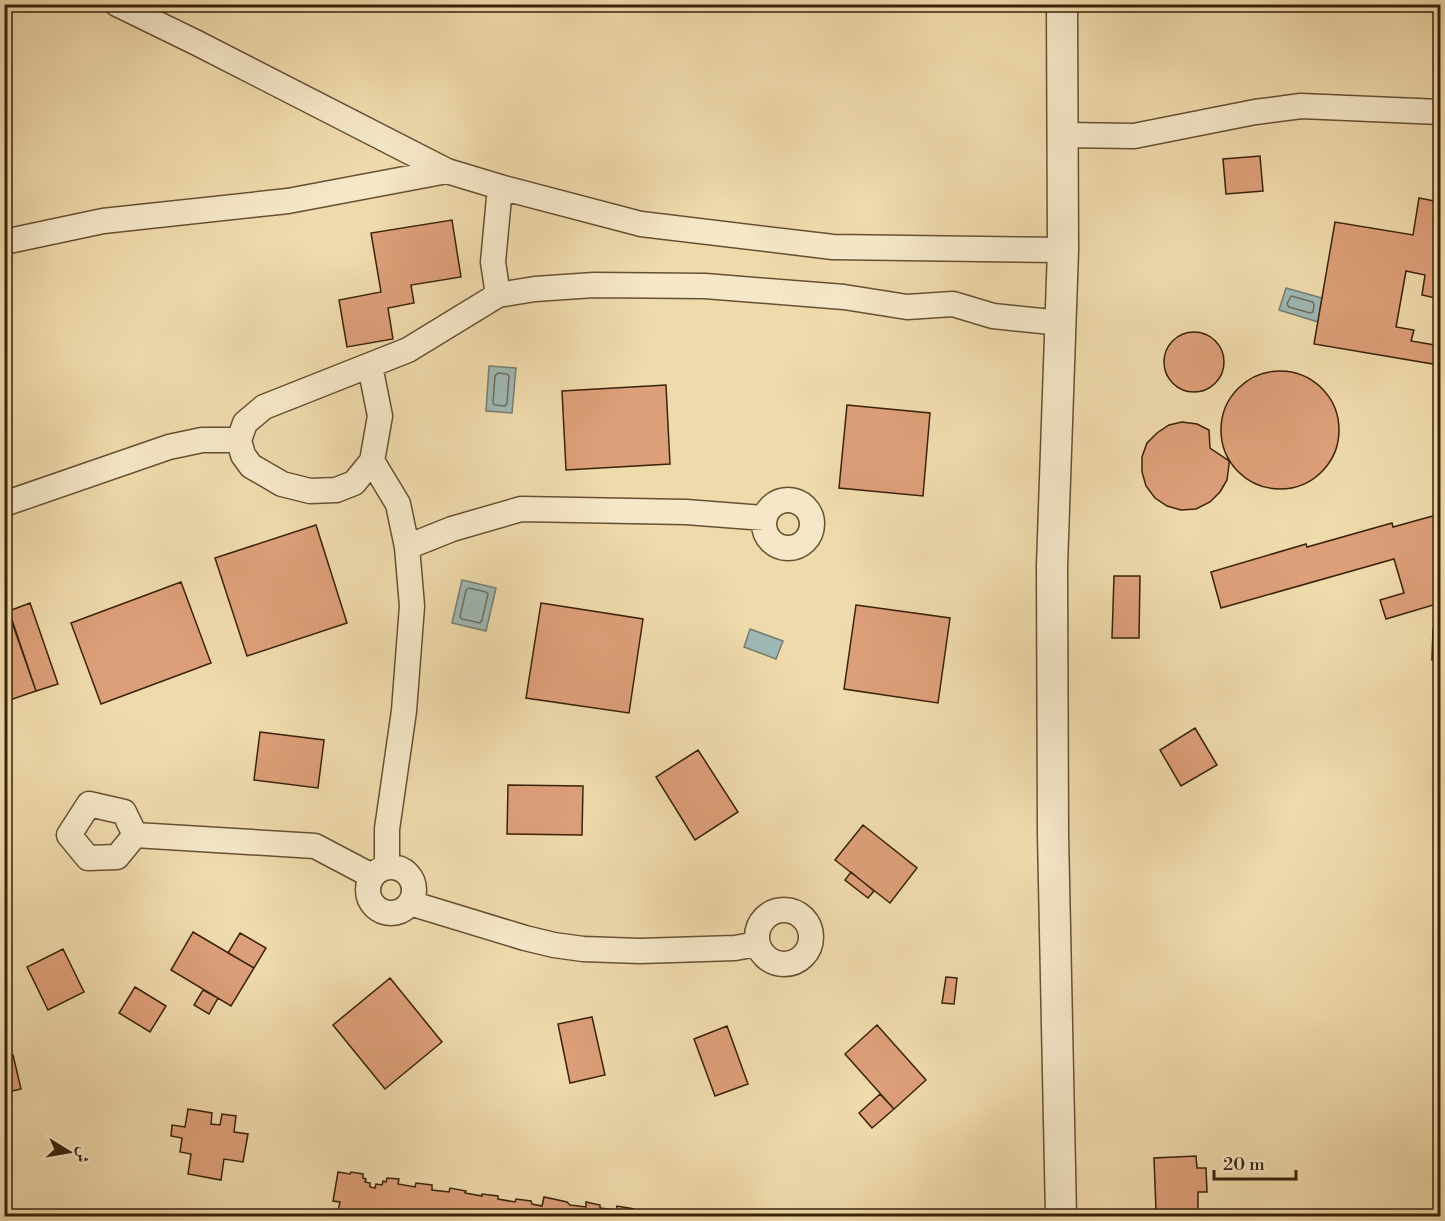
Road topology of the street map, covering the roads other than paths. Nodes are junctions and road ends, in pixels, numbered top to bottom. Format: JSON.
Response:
{"nodes":[{"id":1,"x":117,"y":4,"type":"edge"},
{"id":2,"x":1062,"y":4,"type":"edge"},
{"id":3,"x":1440,"y":112,"type":"edge"},
{"id":4,"x":1063,"y":135,"type":"junction"},
{"id":5,"x":447,"y":171,"type":"junction"},
{"id":6,"x":500,"y":187,"type":"junction"},
{"id":7,"x":4,"y":242,"type":"edge"},
{"id":8,"x":1063,"y":250,"type":"junction"},
{"id":9,"x":498,"y":295,"type":"junction"},
{"id":10,"x":1061,"y":323,"type":"junction"},
{"id":11,"x":370,"y":366,"type":"junction"},
{"id":12,"x":239,"y":440,"type":"junction"},
{"id":13,"x":372,"y":461,"type":"junction"},
{"id":14,"x":4,"y":504,"type":"edge"},
{"id":15,"x":765,"y":518,"type":"dead end"},
{"id":16,"x":407,"y":547,"type":"junction"},
{"id":17,"x":135,"y":835,"type":"dead end"},
{"id":18,"x":380,"y":871,"type":"junction"},
{"id":19,"x":410,"y":903,"type":"junction"},
{"id":20,"x":757,"y":944,"type":"dead end"},
{"id":21,"x":1061,"y":1216,"type":"edge"}],
"edges":[{"from":1,"to":5,"type":"street"},
{"from":2,"to":4,"type":"street"},
{"from":3,"to":4,"type":"street"},
{"from":4,"to":8,"type":"street"},
{"from":5,"to":6,"type":"street"},
{"from":5,"to":7,"type":"street"},
{"from":6,"to":8,"type":"street"},
{"from":6,"to":9,"type":"street"},
{"from":8,"to":10,"type":"street"},
{"from":9,"to":10,"type":"street"},
{"from":9,"to":11,"type":"street"},
{"from":10,"to":21,"type":"street"},
{"from":11,"to":12,"type":"street"},
{"from":11,"to":13,"type":"street"},
{"from":12,"to":13,"type":"street"},
{"from":12,"to":14,"type":"street"},
{"from":13,"to":16,"type":"street"},
{"from":15,"to":16,"type":"street"},
{"from":16,"to":18,"type":"street"},
{"from":17,"to":18,"type":"street"},
{"from":18,"to":19,"type":"street"},
{"from":18,"to":19,"type":"street"},
{"from":19,"to":20,"type":"street"}]}
